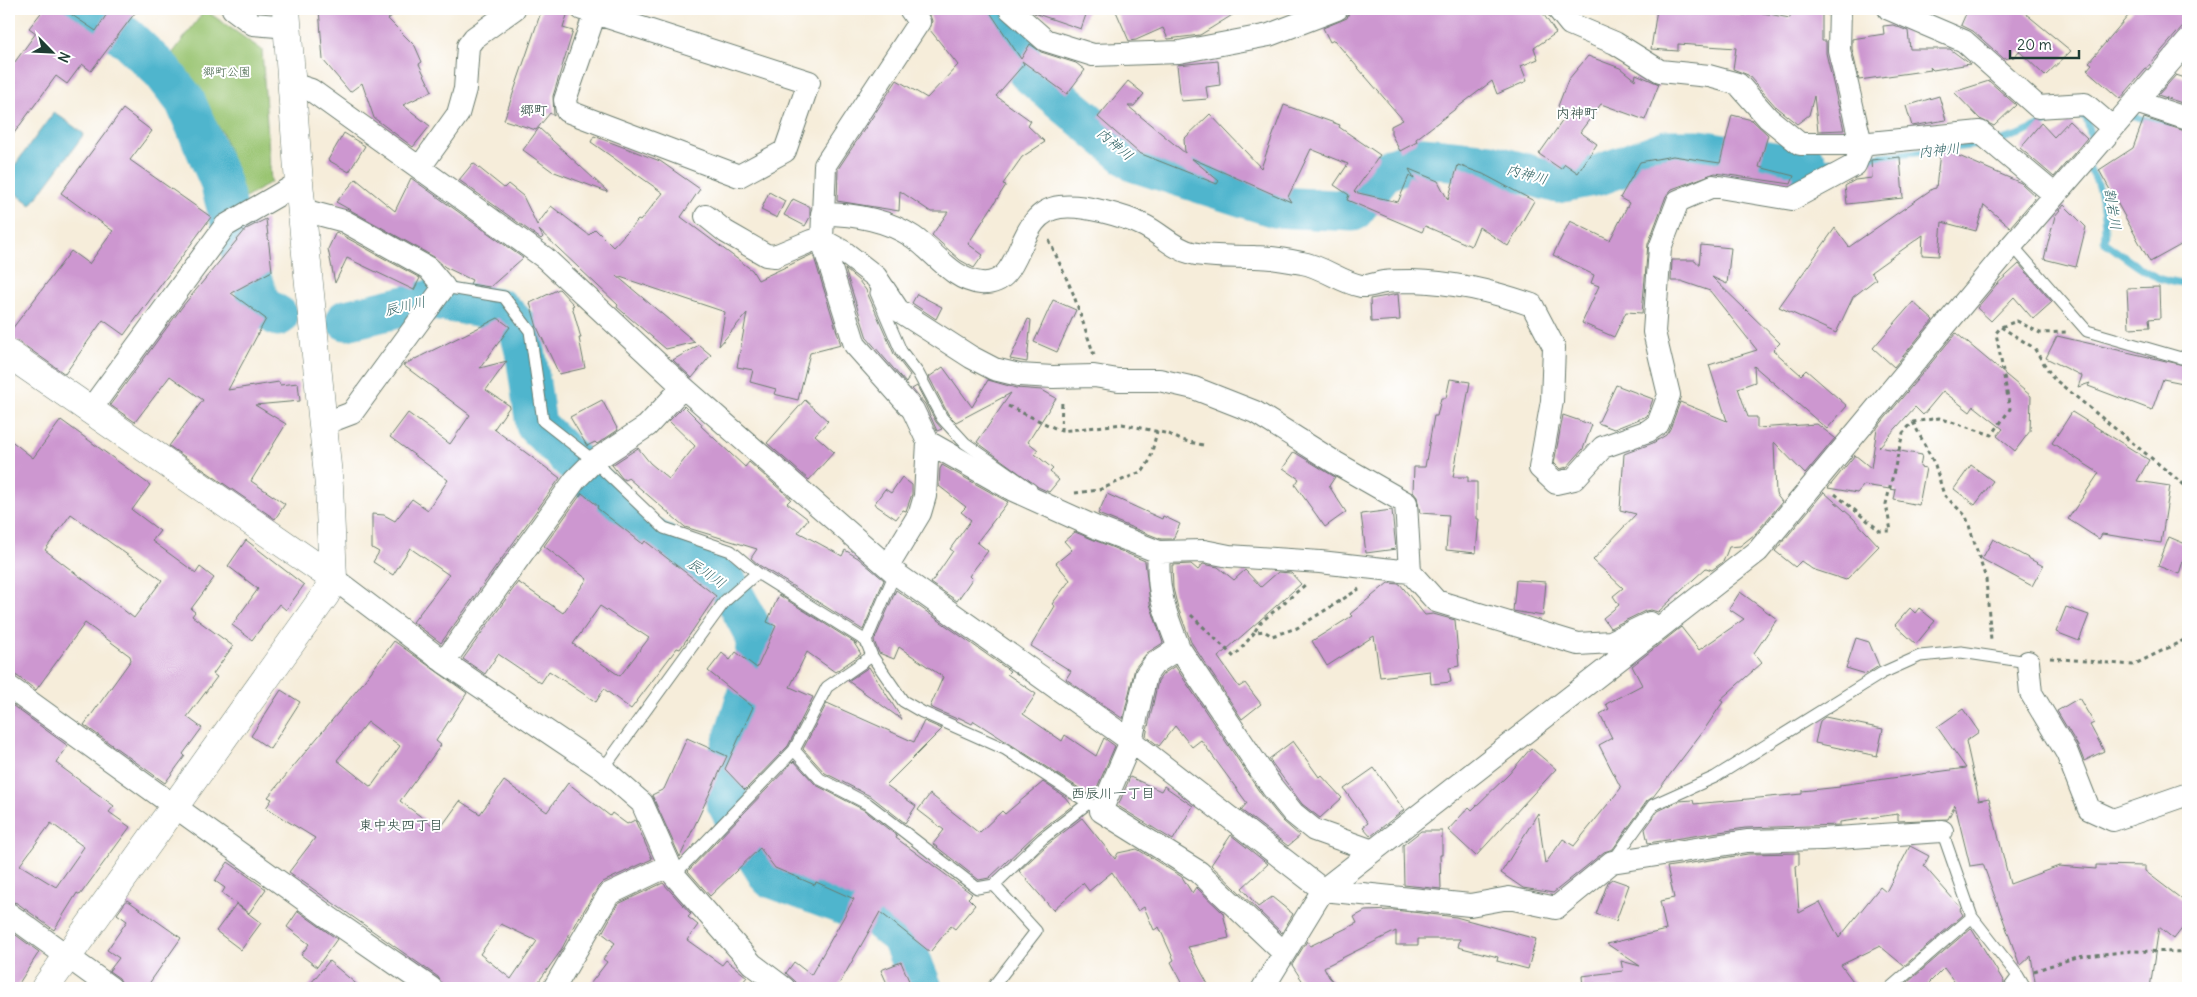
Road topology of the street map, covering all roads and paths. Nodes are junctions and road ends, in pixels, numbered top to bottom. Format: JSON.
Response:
{"nodes":[{"id":1,"x":233,"y":9,"type":"edge"},
{"id":2,"x":514,"y":9,"type":"edge"},
{"id":3,"x":910,"y":9,"type":"edge"},
{"id":4,"x":1010,"y":9,"type":"edge"},
{"id":5,"x":1337,"y":9,"type":"edge"},
{"id":6,"x":1558,"y":9,"type":"edge"},
{"id":7,"x":1840,"y":9,"type":"edge"},
{"id":8,"x":1890,"y":9,"type":"edge"},
{"id":9,"x":589,"y":11,"type":"edge"},
{"id":10,"x":287,"y":18,"type":"edge"},
{"id":11,"x":2188,"y":41,"type":"edge"},
{"id":12,"x":292,"y":84,"type":"junction"},
{"id":13,"x":2121,"y":116,"type":"junction"},
{"id":14,"x":2188,"y":119,"type":"edge"},
{"id":15,"x":1859,"y":152,"type":"junction"},
{"id":16,"x":420,"y":167,"type":"junction"},
{"id":17,"x":299,"y":183,"type":"junction"},
{"id":18,"x":2055,"y":195,"type":"junction"},
{"id":19,"x":303,"y":210,"type":"junction"},
{"id":20,"x":822,"y":214,"type":"junction"},
{"id":21,"x":706,"y":216,"type":"dead end"},
{"id":22,"x":1038,"y":216,"type":"junction"},
{"id":23,"x":822,"y":240,"type":"junction"},
{"id":24,"x":2012,"y":245,"type":"junction"},
{"id":25,"x":869,"y":270,"type":"junction"},
{"id":26,"x":435,"y":299,"type":"junction"},
{"id":27,"x":2001,"y":326,"type":"junction"},
{"id":28,"x":2087,"y":331,"type":"junction"},
{"id":29,"x":9,"y":354,"type":"edge"},
{"id":30,"x":2188,"y":354,"type":"edge"},
{"id":31,"x":1094,"y":376,"type":"junction"},
{"id":32,"x":1060,"y":377,"type":"junction"},
{"id":33,"x":683,"y":387,"type":"junction"},
{"id":34,"x":1008,"y":406,"type":"dead end"},
{"id":35,"x":90,"y":410,"type":"junction"},
{"id":36,"x":1913,"y":422,"type":"junction"},
{"id":37,"x":323,"y":424,"type":"junction"},
{"id":38,"x":1061,"y":431,"type":"junction"},
{"id":39,"x":1157,"y":432,"type":"junction"},
{"id":40,"x":928,"y":442,"type":"junction"},
{"id":41,"x":1203,"y":445,"type":"dead end"},
{"id":42,"x":586,"y":469,"type":"junction"},
{"id":43,"x":1818,"y":480,"type":"junction"},
{"id":44,"x":2188,"y":488,"type":"edge"},
{"id":45,"x":1044,"y":503,"type":"junction"},
{"id":46,"x":1159,"y":552,"type":"junction"},
{"id":47,"x":1324,"y":562,"type":"junction"},
{"id":48,"x":891,"y":569,"type":"junction"},
{"id":49,"x":1380,"y":569,"type":"junction"},
{"id":50,"x":1410,"y":572,"type":"junction"},
{"id":51,"x":757,"y":573,"type":"junction"},
{"id":52,"x":333,"y":578,"type":"junction"},
{"id":53,"x":1160,"y":596,"type":"junction"},
{"id":54,"x":1692,"y":603,"type":"junction"},
{"id":55,"x":1255,"y":632,"type":"junction"},
{"id":56,"x":2188,"y":638,"type":"edge"},
{"id":57,"x":866,"y":641,"type":"junction"},
{"id":58,"x":1179,"y":648,"type":"junction"},
{"id":59,"x":872,"y":656,"type":"junction"},
{"id":60,"x":1993,"y":657,"type":"junction"},
{"id":61,"x":444,"y":662,"type":"junction"},
{"id":62,"x":2028,"y":662,"type":"junction"},
{"id":63,"x":9,"y":687,"type":"edge"},
{"id":64,"x":1131,"y":741,"type":"junction"},
{"id":65,"x":794,"y":750,"type":"junction"},
{"id":66,"x":603,"y":769,"type":"junction"},
{"id":67,"x":2188,"y":794,"type":"edge"},
{"id":68,"x":174,"y":804,"type":"junction"},
{"id":69,"x":1094,"y":808,"type":"junction"},
{"id":70,"x":1942,"y":831,"type":"joint"},
{"id":71,"x":1373,"y":852,"type":"junction"},
{"id":72,"x":1612,"y":862,"type":"junction"},
{"id":73,"x":671,"y":871,"type":"junction"},
{"id":74,"x":994,"y":886,"type":"junction"},
{"id":75,"x":1323,"y":890,"type":"junction"},
{"id":76,"x":9,"y":914,"type":"edge"},
{"id":77,"x":1972,"y":917,"type":"junction"},
{"id":78,"x":2188,"y":952,"type":"edge"},
{"id":79,"x":1284,"y":953,"type":"junction"},
{"id":80,"x":67,"y":956,"type":"junction"},
{"id":81,"x":2018,"y":976,"type":"junction"},
{"id":82,"x":1269,"y":984,"type":"edge"},
{"id":83,"x":45,"y":988,"type":"edge"},
{"id":84,"x":111,"y":988,"type":"edge"},
{"id":85,"x":431,"y":988,"type":"edge"},
{"id":86,"x":554,"y":988,"type":"edge"},
{"id":87,"x":784,"y":988,"type":"edge"},
{"id":88,"x":992,"y":988,"type":"edge"},
{"id":89,"x":1890,"y":988,"type":"edge"},
{"id":90,"x":2009,"y":988,"type":"edge"},
{"id":91,"x":2025,"y":988,"type":"edge"}],
"edges":[{"from":1,"to":10,"type":"street"},
{"from":2,"to":16,"type":"street"},
{"from":3,"to":20,"type":"street"},
{"from":4,"to":5,"type":"street"},
{"from":6,"to":15,"type":"street"},
{"from":7,"to":15,"type":"street"},
{"from":8,"to":13,"type":"street"},
{"from":9,"to":9,"type":"street"},
{"from":10,"to":12,"type":"street"},
{"from":11,"to":13,"type":"street"},
{"from":12,"to":16,"type":"street"},
{"from":12,"to":17,"type":"street"},
{"from":13,"to":14,"type":"street"},
{"from":13,"to":18,"type":"street"},
{"from":15,"to":18,"type":"street"},
{"from":15,"to":22,"type":"street"},
{"from":16,"to":33,"type":"street"},
{"from":17,"to":19,"type":"street"},
{"from":17,"to":35,"type":"street"},
{"from":18,"to":24,"type":"street"},
{"from":19,"to":26,"type":"street"},
{"from":19,"to":37,"type":"street"},
{"from":20,"to":22,"type":"street"},
{"from":20,"to":23,"type":"street"},
{"from":21,"to":23,"type":"street"},
{"from":22,"to":31,"type":"path"},
{"from":23,"to":25,"type":"street"},
{"from":23,"to":40,"type":"street"},
{"from":24,"to":28,"type":"lane"},
{"from":24,"to":43,"type":"street"},
{"from":25,"to":32,"type":"street"},
{"from":25,"to":45,"type":"lane"},
{"from":26,"to":37,"type":"street"},
{"from":26,"to":42,"type":"lane"},
{"from":27,"to":28,"type":"path"},
{"from":27,"to":36,"type":"path"},
{"from":27,"to":44,"type":"path"},
{"from":28,"to":30,"type":"lane"},
{"from":29,"to":35,"type":"street"},
{"from":31,"to":32,"type":"street"},
{"from":31,"to":50,"type":"street"},
{"from":32,"to":38,"type":"path"},
{"from":33,"to":42,"type":"street"},
{"from":33,"to":48,"type":"street"},
{"from":34,"to":38,"type":"path"},
{"from":35,"to":52,"type":"street"},
{"from":36,"to":43,"type":"path"},
{"from":36,"to":60,"type":"path"},
{"from":37,"to":52,"type":"street"},
{"from":38,"to":39,"type":"path"},
{"from":39,"to":41,"type":"path"},
{"from":39,"to":45,"type":"path"},
{"from":40,"to":45,"type":"street"},
{"from":40,"to":48,"type":"street"},
{"from":42,"to":51,"type":"lane"},
{"from":42,"to":61,"type":"street"},
{"from":43,"to":54,"type":"street"},
{"from":45,"to":46,"type":"street"},
{"from":46,"to":47,"type":"street"},
{"from":46,"to":53,"type":"street"},
{"from":47,"to":49,"type":"street"},
{"from":47,"to":55,"type":"path"},
{"from":48,"to":57,"type":"lane"},
{"from":48,"to":64,"type":"street"},
{"from":49,"to":50,"type":"street"},
{"from":49,"to":55,"type":"path"},
{"from":50,"to":54,"type":"street"},
{"from":51,"to":57,"type":"lane"},
{"from":51,"to":66,"type":"lane"},
{"from":52,"to":61,"type":"street"},
{"from":52,"to":68,"type":"street"},
{"from":53,"to":55,"type":"path"},
{"from":53,"to":58,"type":"street"},
{"from":54,"to":71,"type":"street"},
{"from":56,"to":62,"type":"path"},
{"from":57,"to":59,"type":"lane"},
{"from":58,"to":64,"type":"street"},
{"from":58,"to":71,"type":"street"},
{"from":59,"to":65,"type":"lane"},
{"from":59,"to":69,"type":"lane"},
{"from":60,"to":62,"type":"lane"},
{"from":60,"to":72,"type":"lane"},
{"from":61,"to":66,"type":"street"},
{"from":62,"to":67,"type":"street"},
{"from":63,"to":68,"type":"street"},
{"from":64,"to":69,"type":"street"},
{"from":64,"to":75,"type":"street"},
{"from":65,"to":73,"type":"lane"},
{"from":65,"to":74,"type":"lane"},
{"from":66,"to":73,"type":"street"},
{"from":68,"to":80,"type":"street"},
{"from":68,"to":85,"type":"street"},
{"from":69,"to":74,"type":"lane"},
{"from":69,"to":79,"type":"street"},
{"from":70,"to":72,"type":"street"},
{"from":70,"to":77,"type":"lane"},
{"from":71,"to":75,"type":"street"},
{"from":72,"to":75,"type":"street"},
{"from":73,"to":86,"type":"street"},
{"from":73,"to":87,"type":"street"},
{"from":74,"to":88,"type":"lane"},
{"from":75,"to":79,"type":"street"},
{"from":76,"to":80,"type":"street"},
{"from":77,"to":81,"type":"lane"},
{"from":77,"to":89,"type":"lane"},
{"from":78,"to":81,"type":"path"},
{"from":79,"to":82,"type":"street"},
{"from":80,"to":83,"type":"street"},
{"from":80,"to":84,"type":"street"},
{"from":81,"to":90,"type":"lane"},
{"from":81,"to":91,"type":"lane"}]}
